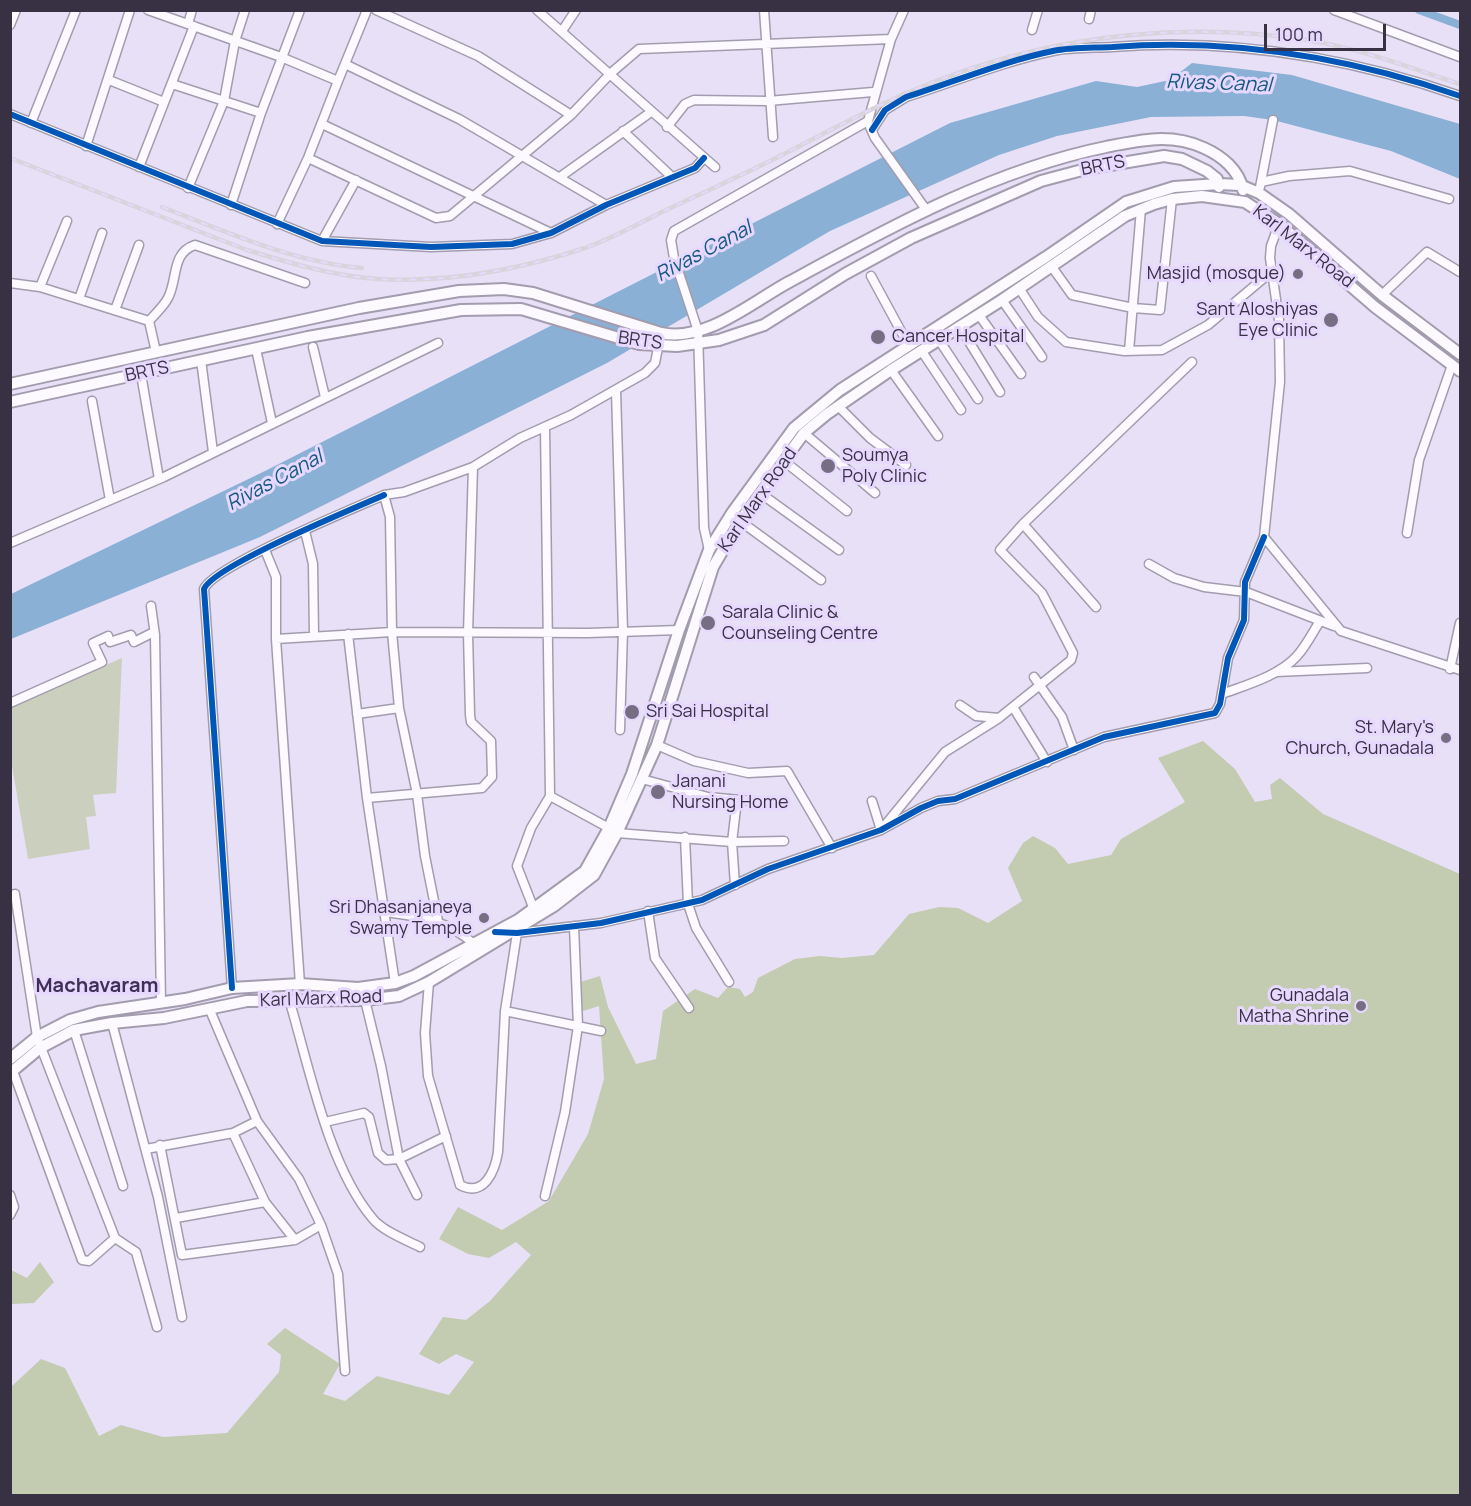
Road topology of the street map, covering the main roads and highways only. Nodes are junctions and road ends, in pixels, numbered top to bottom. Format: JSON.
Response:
{"nodes":[{"id":1,"x":1219,"y":183,"type":"junction"},
{"id":2,"x":1243,"y":186,"type":"junction"},
{"id":3,"x":1217,"y":197,"type":"junction"},
{"id":4,"x":1245,"y":202,"type":"junction"},
{"id":5,"x":1461,"y":354,"type":"edge"},
{"id":6,"x":1456,"y":368,"type":"edge"},
{"id":7,"x":10,"y":384,"type":"edge"},
{"id":8,"x":10,"y":402,"type":"edge"},
{"id":9,"x":613,"y":830,"type":"junction"},
{"id":10,"x":39,"y":1043,"type":"junction"},
{"id":11,"x":10,"y":1059,"type":"edge"},
{"id":12,"x":12,"y":1072,"type":"edge"}],
"edges":[{"from":1,"to":2,"type":"main road","name":"Karl Marx Road"},
{"from":1,"to":3,"type":"main road"},
{"from":1,"to":8,"type":"main road","name":"BRTS"},
{"from":1,"to":9,"type":"main road","name":"Karl Marx Road"},
{"from":2,"to":4,"type":"main road","name":"BRTS"},
{"from":2,"to":5,"type":"main road","name":"Karl Marx Road"},
{"from":2,"to":7,"type":"main road","name":"BRTS"},
{"from":3,"to":4,"type":"main road","name":"Karl Marx Road"},
{"from":3,"to":9,"type":"main road","name":"Karl Marx Road"},
{"from":4,"to":6,"type":"main road","name":"Karl Marx Road"},
{"from":9,"to":10,"type":"main road","name":"Karl Marx Road"},
{"from":9,"to":10,"type":"main road","name":"Karl Marx Road"},
{"from":10,"to":11,"type":"main road","name":"Karl Marx Road"},
{"from":10,"to":12,"type":"main road","name":"Karl Marx Road"}]}
